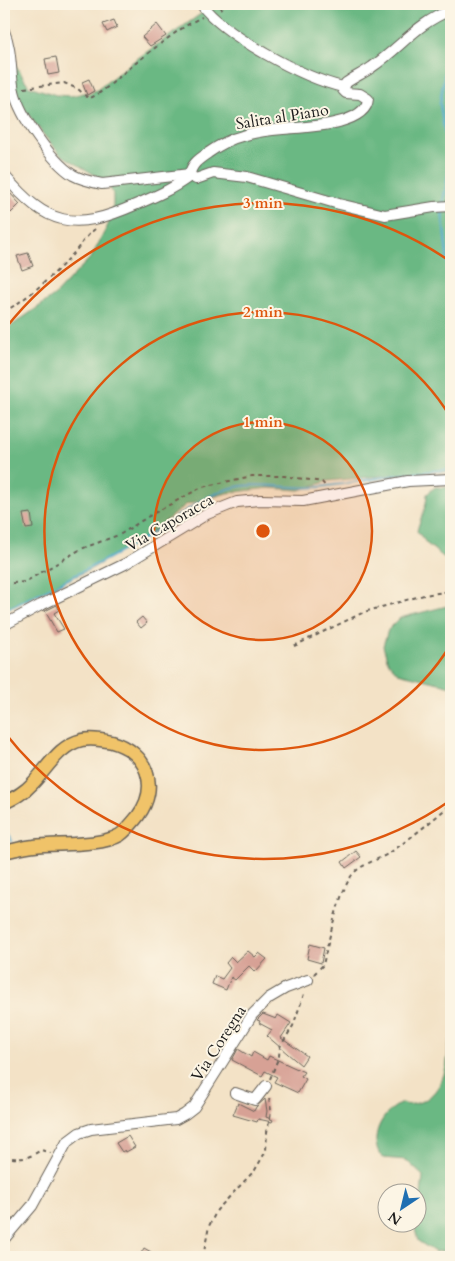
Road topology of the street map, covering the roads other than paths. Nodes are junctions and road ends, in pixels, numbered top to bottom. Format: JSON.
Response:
{"nodes":[{"id":1,"x":201,"y":4,"type":"edge"},
{"id":2,"x":446,"y":4,"type":"edge"},
{"id":3,"x":451,"y":9,"type":"edge"},
{"id":4,"x":4,"y":31,"type":"edge"},
{"id":5,"x":343,"y":87,"type":"junction"},
{"id":6,"x":4,"y":175,"type":"edge"},
{"id":7,"x":190,"y":175,"type":"junction"},
{"id":8,"x":451,"y":206,"type":"edge"},
{"id":9,"x":451,"y":479,"type":"edge"},
{"id":10,"x":4,"y":625,"type":"edge"},
{"id":11,"x":4,"y":803,"type":"edge"},
{"id":12,"x":4,"y":852,"type":"edge"},
{"id":13,"x":308,"y":980,"type":"road end"},
{"id":14,"x":266,"y":1086,"type":"road end"},
{"id":15,"x":235,"y":1093,"type":"dead end"},
{"id":16,"x":4,"y":1239,"type":"edge"}],
"edges":[{"from":1,"to":5,"type":"street"},
{"from":2,"to":3,"type":"street"},
{"from":3,"to":5,"type":"street","name":"Salita al Piano"},
{"from":4,"to":7,"type":"street"},
{"from":5,"to":7,"type":"street","name":"Salita al Piano"},
{"from":6,"to":7,"type":"street"},
{"from":7,"to":8,"type":"street"},
{"from":9,"to":10,"type":"street","name":"Via Caporacca"},
{"from":11,"to":12,"type":"main road"},
{"from":13,"to":16,"type":"street","name":"Via Coregna"},
{"from":14,"to":15,"type":"street"}]}
